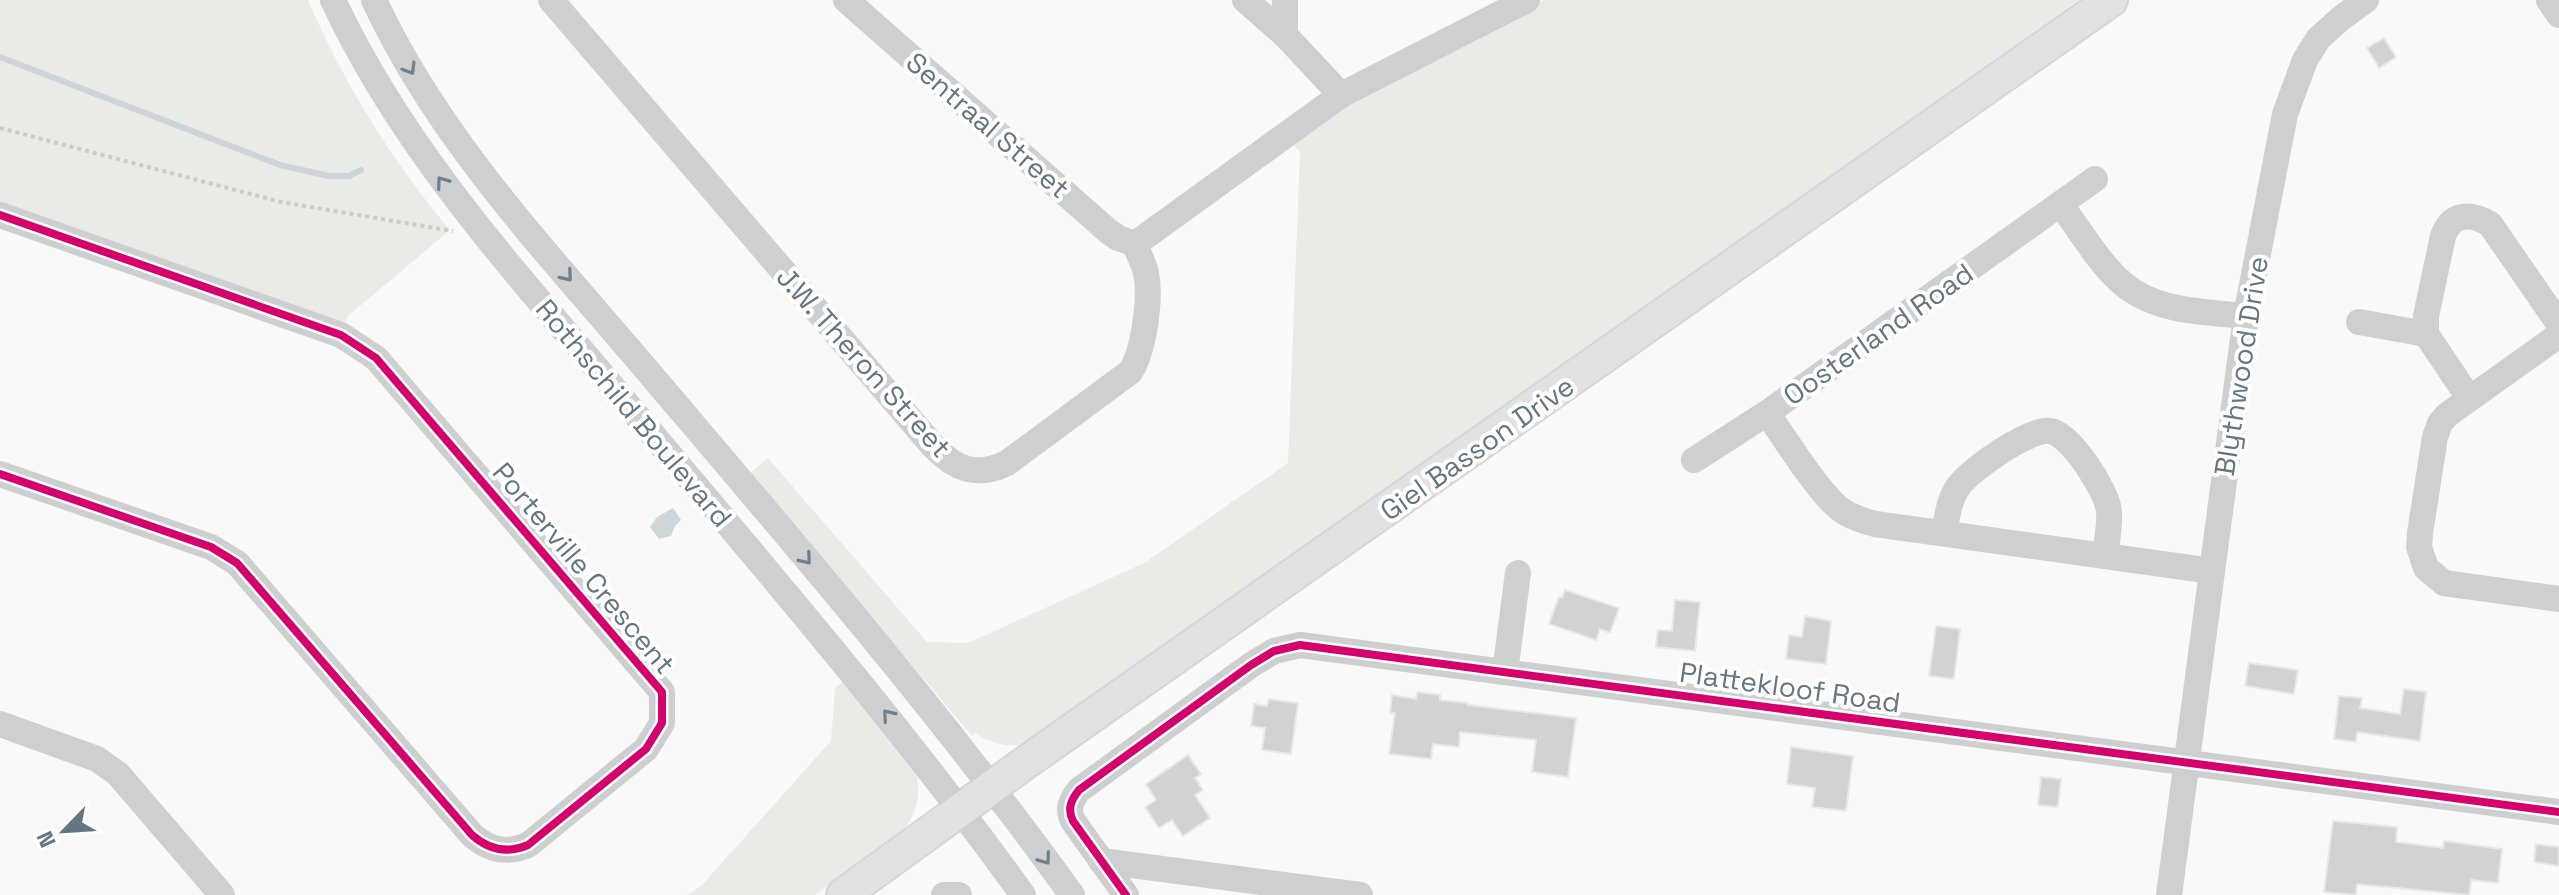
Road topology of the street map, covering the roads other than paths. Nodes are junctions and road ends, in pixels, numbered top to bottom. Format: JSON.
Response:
{"nodes":[{"id":1,"x":333,"y":0,"type":"edge"},
{"id":2,"x":374,"y":0,"type":"edge"},
{"id":3,"x":551,"y":0,"type":"edge"},
{"id":4,"x":846,"y":0,"type":"edge"},
{"id":5,"x":1245,"y":0,"type":"edge"},
{"id":6,"x":1285,"y":0,"type":"edge"},
{"id":7,"x":1527,"y":0,"type":"edge"},
{"id":8,"x":2111,"y":0,"type":"edge"},
{"id":9,"x":2366,"y":0,"type":"edge"},
{"id":10,"x":2549,"y":0,"type":"edge"},
{"id":11,"x":2559,"y":15,"type":"edge"},
{"id":12,"x":1285,"y":35,"type":"junction"},
{"id":13,"x":1341,"y":95,"type":"junction"},
{"id":14,"x":2095,"y":179,"type":"dead end"},
{"id":15,"x":2061,"y":205,"type":"junction"},
{"id":16,"x":0,"y":215,"type":"edge"},
{"id":17,"x":1135,"y":244,"type":"junction"},
{"id":18,"x":2246,"y":316,"type":"junction"},
{"id":19,"x":2359,"y":322,"type":"dead end"},
{"id":20,"x":2559,"y":324,"type":"edge"},
{"id":21,"x":2426,"y":334,"type":"junction"},
{"id":22,"x":2559,"y":335,"type":"edge"},
{"id":23,"x":2469,"y":398,"type":"junction"},
{"id":24,"x":1767,"y":413,"type":"junction"},
{"id":25,"x":1694,"y":460,"type":"dead end"},
{"id":26,"x":0,"y":474,"type":"edge"},
{"id":27,"x":1944,"y":533,"type":"junction"},
{"id":28,"x":2105,"y":555,"type":"junction"},
{"id":29,"x":2212,"y":571,"type":"junction"},
{"id":30,"x":1518,"y":573,"type":"dead end"},
{"id":31,"x":2559,"y":599,"type":"edge"},
{"id":32,"x":1505,"y":672,"type":"junction"},
{"id":33,"x":0,"y":724,"type":"edge"},
{"id":34,"x":2186,"y":762,"type":"junction"},
{"id":35,"x":993,"y":787,"type":"junction"},
{"id":36,"x":961,"y":810,"type":"junction"},
{"id":37,"x":2559,"y":812,"type":"edge"},
{"id":38,"x":1101,"y":861,"type":"junction"},
{"id":39,"x":222,"y":895,"type":"edge"},
{"id":40,"x":843,"y":895,"type":"edge"},
{"id":41,"x":944,"y":895,"type":"edge"},
{"id":42,"x":959,"y":895,"type":"edge"},
{"id":43,"x":1023,"y":895,"type":"edge"},
{"id":44,"x":1072,"y":895,"type":"edge"},
{"id":45,"x":1126,"y":895,"type":"edge"},
{"id":46,"x":1360,"y":895,"type":"edge"},
{"id":47,"x":2169,"y":895,"type":"edge"}],
"edges":[{"from":36,"to":1,"type":"street","name":"Rothschild Boulevard","one_way":true},
{"from":2,"to":35,"type":"street","name":"Rothschild Boulevard","one_way":true},
{"from":3,"to":17,"type":"street","name":"J.W. Theron Street"},
{"from":4,"to":17,"type":"street","name":"Sentraal Street"},
{"from":5,"to":12,"type":"street"},
{"from":6,"to":12,"type":"street"},
{"from":7,"to":13,"type":"street"},
{"from":8,"to":35,"type":"main road","name":"Giel Basson Drive"},
{"from":9,"to":18,"type":"street","name":"Blythwood Drive"},
{"from":10,"to":11,"type":"street"},
{"from":12,"to":13,"type":"street"},
{"from":13,"to":17,"type":"street"},
{"from":14,"to":15,"type":"street","name":"Oosterland Road"},
{"from":15,"to":18,"type":"street"},
{"from":15,"to":24,"type":"street","name":"Oosterland Road"},
{"from":16,"to":26,"type":"street","name":"Porterville Crescent"},
{"from":18,"to":29,"type":"street","name":"Blythwood Drive"},
{"from":19,"to":21,"type":"street"},
{"from":20,"to":21,"type":"street"},
{"from":21,"to":23,"type":"street"},
{"from":22,"to":23,"type":"street"},
{"from":23,"to":31,"type":"street"},
{"from":24,"to":25,"type":"street","name":"Oosterland Road"},
{"from":24,"to":27,"type":"street"},
{"from":27,"to":28,"type":"street"},
{"from":27,"to":28,"type":"street"},
{"from":28,"to":29,"type":"street"},
{"from":29,"to":34,"type":"street","name":"Blythwood Drive"},
{"from":30,"to":32,"type":"street"},
{"from":32,"to":34,"type":"street","name":"Plattekloof Road"},
{"from":32,"to":38,"type":"street","name":"Plattekloof Road"},
{"from":33,"to":39,"type":"street"},
{"from":34,"to":37,"type":"street","name":"Plattekloof Road"},
{"from":34,"to":47,"type":"street","name":"Blythwood Drive"},
{"from":35,"to":36,"type":"main road","name":"Giel Basson Drive"},
{"from":35,"to":44,"type":"street","name":"Rothschild Boulevard","one_way":true},
{"from":36,"to":40,"type":"main road","name":"Giel Basson Drive"},
{"from":36,"to":43,"type":"street","name":"Rothschild Boulevard"},
{"from":38,"to":45,"type":"street"},
{"from":38,"to":46,"type":"street"},
{"from":41,"to":42,"type":"street"}]}
